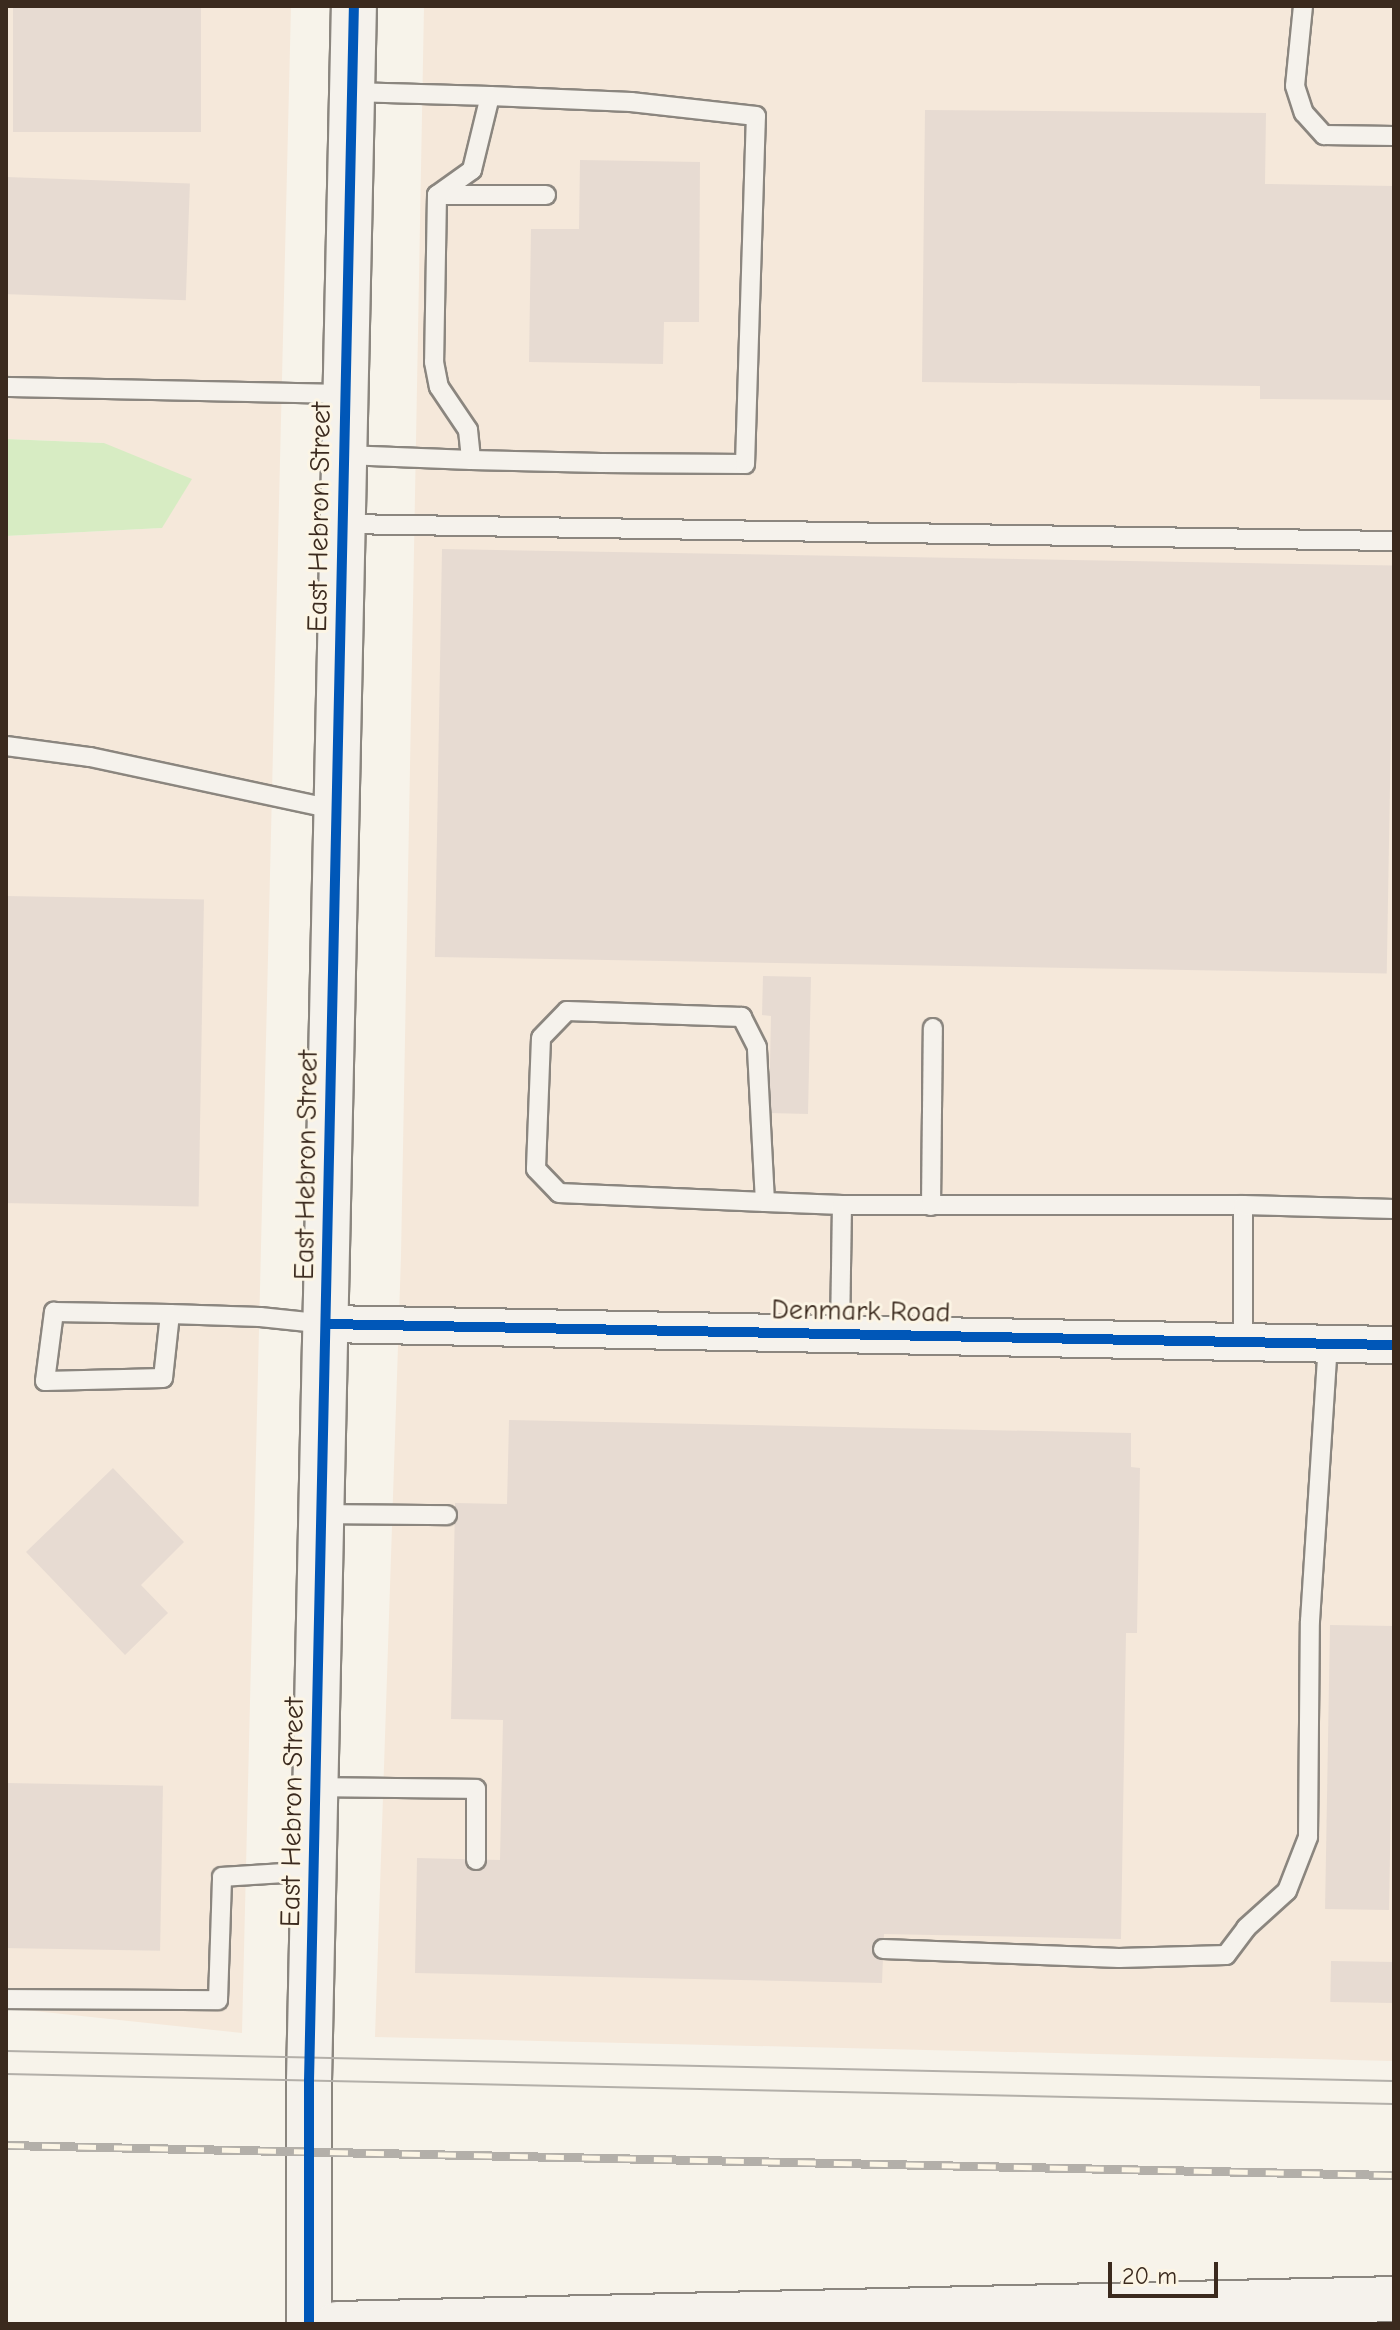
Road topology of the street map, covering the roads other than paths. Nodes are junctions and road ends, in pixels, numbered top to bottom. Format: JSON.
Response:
{"nodes":[{"id":1,"x":354,"y":6,"type":"edge"},
{"id":2,"x":1303,"y":6,"type":"edge"},
{"id":3,"x":351,"y":92,"type":"junction"},
{"id":4,"x":490,"y":96,"type":"junction"},
{"id":5,"x":1394,"y":136,"type":"edge"},
{"id":6,"x":437,"y":195,"type":"junction"},
{"id":7,"x":546,"y":195,"type":"dead end"},
{"id":8,"x":6,"y":387,"type":"edge"},
{"id":9,"x":346,"y":394,"type":"junction"},
{"id":10,"x":345,"y":455,"type":"junction"},
{"id":11,"x":471,"y":460,"type":"junction"},
{"id":12,"x":343,"y":524,"type":"junction"},
{"id":13,"x":1394,"y":541,"type":"edge"},
{"id":14,"x":6,"y":746,"type":"edge"},
{"id":15,"x":337,"y":810,"type":"junction"},
{"id":16,"x":933,"y":1028,"type":"dead end"},
{"id":17,"x":765,"y":1202,"type":"junction"},
{"id":18,"x":842,"y":1205,"type":"junction"},
{"id":19,"x":1243,"y":1205,"type":"junction"},
{"id":20,"x":931,"y":1206,"type":"junction"},
{"id":21,"x":1394,"y":1209,"type":"edge"},
{"id":22,"x":170,"y":1314,"type":"junction"},
{"id":23,"x":327,"y":1324,"type":"junction"},
{"id":24,"x":840,"y":1334,"type":"junction"},
{"id":25,"x":1243,"y":1343,"type":"junction"},
{"id":26,"x":1328,"y":1344,"type":"junction"},
{"id":27,"x":1394,"y":1345,"type":"edge"},
{"id":28,"x":323,"y":1514,"type":"junction"},
{"id":29,"x":447,"y":1515,"type":"dead end"},
{"id":30,"x":316,"y":1787,"type":"junction"},
{"id":31,"x":476,"y":1860,"type":"dead end"},
{"id":32,"x":315,"y":1871,"type":"junction"},
{"id":33,"x":883,"y":1949,"type":"dead end"},
{"id":34,"x":6,"y":1999,"type":"edge"},
{"id":35,"x":1394,"y":2299,"type":"edge"},
{"id":36,"x":1250,"y":2313,"type":"edge"},
{"id":37,"x":1012,"y":2316,"type":"edge"},
{"id":38,"x":723,"y":2319,"type":"edge"},
{"id":39,"x":309,"y":2324,"type":"edge"},
{"id":40,"x":337,"y":2324,"type":"edge"}],
"edges":[{"from":1,"to":3,"type":"street","name":"East Hebron Street"},
{"from":2,"to":5,"type":"lane"},
{"from":3,"to":4,"type":"lane"},
{"from":3,"to":9,"type":"street","name":"East Hebron Street"},
{"from":4,"to":6,"type":"lane"},
{"from":4,"to":11,"type":"lane"},
{"from":6,"to":7,"type":"lane"},
{"from":6,"to":11,"type":"lane"},
{"from":8,"to":9,"type":"lane"},
{"from":9,"to":10,"type":"street","name":"East Hebron Street"},
{"from":10,"to":11,"type":"lane"},
{"from":10,"to":12,"type":"street","name":"East Hebron Street"},
{"from":12,"to":13,"type":"lane"},
{"from":12,"to":15,"type":"street","name":"East Hebron Street"},
{"from":14,"to":15,"type":"lane"},
{"from":15,"to":23,"type":"street","name":"East Hebron Street"},
{"from":16,"to":20,"type":"lane"},
{"from":17,"to":17,"type":"lane"},
{"from":17,"to":18,"type":"lane"},
{"from":18,"to":20,"type":"lane"},
{"from":18,"to":24,"type":"lane"},
{"from":19,"to":20,"type":"lane"},
{"from":19,"to":21,"type":"lane"},
{"from":19,"to":25,"type":"lane"},
{"from":22,"to":22,"type":"lane"},
{"from":22,"to":23,"type":"lane"},
{"from":23,"to":24,"type":"street","name":"Denmark Road"},
{"from":23,"to":28,"type":"street","name":"East Hebron Street"},
{"from":24,"to":25,"type":"street","name":"Denmark Road"},
{"from":25,"to":26,"type":"street","name":"Denmark Road"},
{"from":26,"to":27,"type":"street","name":"Denmark Road"},
{"from":26,"to":33,"type":"lane"},
{"from":28,"to":29,"type":"lane"},
{"from":28,"to":30,"type":"street","name":"East Hebron Street"},
{"from":30,"to":31,"type":"lane"},
{"from":30,"to":32,"type":"street","name":"East Hebron Street"},
{"from":32,"to":34,"type":"lane"},
{"from":32,"to":39,"type":"street","name":"East Hebron Street"},
{"from":35,"to":36,"type":"street"},
{"from":36,"to":37,"type":"street"},
{"from":37,"to":38,"type":"street"},
{"from":38,"to":40,"type":"street"}]}
